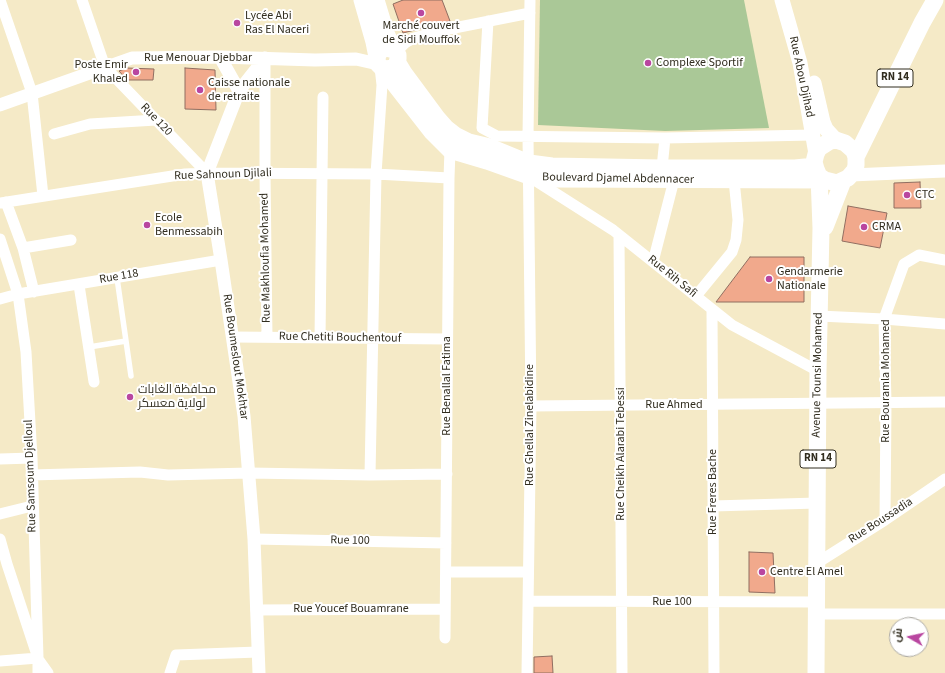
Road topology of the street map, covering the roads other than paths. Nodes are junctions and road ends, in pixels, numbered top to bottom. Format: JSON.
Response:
{"nodes":[{"id":1,"x":0,"y":0,"type":"edge"},
{"id":2,"x":82,"y":0,"type":"edge"},
{"id":3,"x":362,"y":0,"type":"edge"},
{"id":4,"x":376,"y":0,"type":"edge"},
{"id":5,"x":530,"y":0,"type":"edge"},
{"id":6,"x":782,"y":0,"type":"edge"},
{"id":7,"x":791,"y":0,"type":"edge"},
{"id":8,"x":924,"y":0,"type":"edge"},
{"id":9,"x":935,"y":0,"type":"edge"},
{"id":10,"x":530,"y":13,"type":"junction"},
{"id":11,"x":488,"y":21,"type":"junction"},
{"id":12,"x":220,"y":56,"type":"junction"},
{"id":13,"x":265,"y":58,"type":"junction"},
{"id":14,"x":384,"y":58,"type":"junction"},
{"id":15,"x":105,"y":67,"type":"junction"},
{"id":16,"x":239,"y":91,"type":"junction"},
{"id":17,"x":32,"y":93,"type":"junction"},
{"id":18,"x":323,"y":97,"type":"dead end"},
{"id":19,"x":0,"y":105,"type":"edge"},
{"id":20,"x":156,"y":120,"type":"junction"},
{"id":21,"x":54,"y":134,"type":"dead end"},
{"id":22,"x":813,"y":135,"type":"junction"},
{"id":23,"x":528,"y":136,"type":"junction"},
{"id":24,"x":665,"y":138,"type":"junction"},
{"id":25,"x":452,"y":142,"type":"junction"},
{"id":26,"x":841,"y":142,"type":"junction"},
{"id":27,"x":662,"y":168,"type":"junction"},
{"id":28,"x":852,"y":168,"type":"junction"},
{"id":29,"x":529,"y":170,"type":"junction"},
{"id":30,"x":819,"y":171,"type":"junction"},
{"id":31,"x":945,"y":171,"type":"edge"},
{"id":32,"x":206,"y":173,"type":"junction"},
{"id":33,"x":265,"y":173,"type":"junction"},
{"id":34,"x":322,"y":173,"type":"junction"},
{"id":35,"x":376,"y":174,"type":"junction"},
{"id":36,"x":449,"y":178,"type":"junction"},
{"id":37,"x":674,"y":180,"type":"junction"},
{"id":38,"x":734,"y":180,"type":"junction"},
{"id":39,"x":43,"y":196,"type":"junction"},
{"id":40,"x":3,"y":202,"type":"edge"},
{"id":41,"x":619,"y":235,"type":"junction"},
{"id":42,"x":0,"y":240,"type":"edge"},
{"id":43,"x":71,"y":240,"type":"dead end"},
{"id":44,"x":821,"y":244,"type":"junction"},
{"id":45,"x":23,"y":248,"type":"junction"},
{"id":46,"x":3,"y":260,"type":"edge"},
{"id":47,"x":221,"y":260,"type":"junction"},
{"id":48,"x":945,"y":260,"type":"edge"},
{"id":49,"x":652,"y":262,"type":"junction"},
{"id":50,"x":117,"y":278,"type":"junction"},
{"id":51,"x":79,"y":285,"type":"junction"},
{"id":52,"x":34,"y":292,"type":"junction"},
{"id":53,"x":18,"y":294,"type":"junction"},
{"id":54,"x":696,"y":296,"type":"junction"},
{"id":55,"x":0,"y":300,"type":"edge"},
{"id":56,"x":712,"y":310,"type":"junction"},
{"id":57,"x":819,"y":316,"type":"junction"},
{"id":58,"x":884,"y":318,"type":"junction"},
{"id":59,"x":945,"y":324,"type":"edge"},
{"id":60,"x":233,"y":337,"type":"junction"},
{"id":61,"x":267,"y":337,"type":"junction"},
{"id":62,"x":320,"y":338,"type":"junction"},
{"id":63,"x":373,"y":338,"type":"junction"},
{"id":64,"x":447,"y":339,"type":"junction"},
{"id":65,"x":126,"y":341,"type":"junction"},
{"id":66,"x":89,"y":347,"type":"junction"},
{"id":67,"x":818,"y":371,"type":"junction"},
{"id":68,"x":131,"y":376,"type":"dead end"},
{"id":69,"x":94,"y":382,"type":"dead end"},
{"id":70,"x":945,"y":402,"type":"edge"},
{"id":71,"x":818,"y":403,"type":"junction"},
{"id":72,"x":886,"y":403,"type":"junction"},
{"id":73,"x":713,"y":404,"type":"junction"},
{"id":74,"x":620,"y":405,"type":"junction"},
{"id":75,"x":531,"y":406,"type":"junction"},
{"id":76,"x":32,"y":458,"type":"junction"},
{"id":77,"x":0,"y":459,"type":"edge"},
{"id":78,"x":249,"y":473,"type":"junction"},
{"id":79,"x":447,"y":474,"type":"junction"},
{"id":80,"x":31,"y":475,"type":"junction"},
{"id":81,"x":370,"y":475,"type":"junction"},
{"id":82,"x":945,"y":479,"type":"edge"},
{"id":83,"x":817,"y":503,"type":"junction"},
{"id":84,"x":32,"y":506,"type":"junction"},
{"id":85,"x":713,"y":506,"type":"junction"},
{"id":86,"x":0,"y":514,"type":"edge"},
{"id":87,"x":885,"y":520,"type":"junction"},
{"id":88,"x":0,"y":539,"type":"edge"},
{"id":89,"x":254,"y":539,"type":"junction"},
{"id":90,"x":446,"y":543,"type":"junction"},
{"id":91,"x":817,"y":562,"type":"junction"},
{"id":92,"x":446,"y":572,"type":"junction"},
{"id":93,"x":528,"y":572,"type":"junction"},
{"id":94,"x":528,"y":601,"type":"junction"},
{"id":95,"x":622,"y":601,"type":"junction"},
{"id":96,"x":714,"y":602,"type":"junction"},
{"id":97,"x":817,"y":608,"type":"junction"},
{"id":98,"x":445,"y":609,"type":"junction"},
{"id":99,"x":256,"y":610,"type":"junction"},
{"id":100,"x":945,"y":614,"type":"edge"},
{"id":101,"x":445,"y":638,"type":"dead end"},
{"id":102,"x":258,"y":652,"type":"junction"},
{"id":103,"x":176,"y":655,"type":"junction"},
{"id":104,"x":38,"y":658,"type":"junction"},
{"id":105,"x":3,"y":661,"type":"edge"},
{"id":106,"x":6,"y":673,"type":"edge"},
{"id":107,"x":38,"y":673,"type":"edge"},
{"id":108,"x":48,"y":673,"type":"edge"},
{"id":109,"x":170,"y":673,"type":"edge"},
{"id":110,"x":177,"y":673,"type":"edge"},
{"id":111,"x":259,"y":673,"type":"edge"},
{"id":112,"x":527,"y":673,"type":"edge"},
{"id":113,"x":622,"y":673,"type":"edge"},
{"id":114,"x":714,"y":673,"type":"edge"},
{"id":115,"x":816,"y":673,"type":"edge"}],
"edges":[{"from":1,"to":17,"type":"street"},
{"from":2,"to":15,"type":"street"},
{"from":3,"to":14,"type":"main road","name":"Boulevard Djamel Abdennacer"},
{"from":4,"to":14,"type":"main road","name":"Boulevard Djamel Abdennacer"},
{"from":5,"to":10,"type":"street","name":"Rue Ghellal Zinelabidine"},
{"from":6,"to":22,"type":"main road","name":"Rue Abou Djihad"},
{"from":7,"to":26,"type":"main road","name":"Rue Abou Djihad"},
{"from":8,"to":26,"type":"main road","number":"RN 14"},
{"from":9,"to":28,"type":"main road","number":"RN 14"},
{"from":10,"to":11,"type":"street"},
{"from":10,"to":23,"type":"street","name":"Rue Ghellal Zinelabidine"},
{"from":11,"to":14,"type":"street"},
{"from":11,"to":23,"type":"street"},
{"from":12,"to":13,"type":"street","name":"Rue Menouar Djebbar"},
{"from":12,"to":15,"type":"street","name":"Rue Menouar Djebbar"},
{"from":12,"to":16,"type":"street"},
{"from":13,"to":14,"type":"street","name":"Rue Menouar Djebbar"},
{"from":13,"to":16,"type":"street"},
{"from":13,"to":33,"type":"street","name":"Rue Makhloufia Mohamed"},
{"from":14,"to":25,"type":"main road","name":"Boulevard Djamel Abdennacer"},
{"from":14,"to":35,"type":"street"},
{"from":15,"to":17,"type":"street","name":"Rue Menouar Djebbar"},
{"from":15,"to":20,"type":"street","name":"Rue 120"},
{"from":16,"to":32,"type":"street"},
{"from":17,"to":19,"type":"street","name":"Rue Menouar Djebbar"},
{"from":17,"to":39,"type":"street"},
{"from":18,"to":34,"type":"street"},
{"from":20,"to":21,"type":"street"},
{"from":20,"to":32,"type":"street","name":"Rue 120"},
{"from":22,"to":24,"type":"street"},
{"from":22,"to":30,"type":"main road","name":"Rue Abou Djihad"},
{"from":23,"to":24,"type":"street"},
{"from":23,"to":29,"type":"street","name":"Rue Ghellal Zinelabidine"},
{"from":24,"to":27,"type":"street"},
{"from":25,"to":29,"type":"main road","name":"Boulevard Djamel Abdennacer"},
{"from":25,"to":36,"type":"street","name":"Rue Benallal Fatima"},
{"from":26,"to":28,"type":"main road"},
{"from":26,"to":30,"type":"main road"},
{"from":27,"to":29,"type":"main road","name":"Boulevard Djamel Abdennacer"},
{"from":27,"to":30,"type":"main road","name":"Boulevard Djamel Abdennacer"},
{"from":28,"to":30,"type":"main road"},
{"from":28,"to":31,"type":"street"},
{"from":28,"to":44,"type":"main road","name":"Avenue Tounsi Mohamed","number":"RN 14"},
{"from":29,"to":37,"type":"main road","name":"Boulevard Djamel Abdennacer"},
{"from":29,"to":41,"type":"street","name":"Rue Rih Safi"},
{"from":29,"to":75,"type":"street","name":"Rue Ghellal Zinelabidine"},
{"from":30,"to":38,"type":"main road","name":"Boulevard Djamel Abdennacer"},
{"from":30,"to":44,"type":"main road","name":"Avenue Tounsi Mohamed","number":"RN 14"},
{"from":32,"to":33,"type":"street","name":"Rue Sahnoun Djilali"},
{"from":32,"to":39,"type":"street","name":"Rue Sahnoun Djilali"},
{"from":32,"to":47,"type":"street","name":"Rue Boumeslout Mokhtar"},
{"from":33,"to":34,"type":"street","name":"Rue Sahnoun Djilali"},
{"from":33,"to":61,"type":"street","name":"Rue Makhloufia Mohamed"},
{"from":34,"to":35,"type":"street","name":"Rue Sahnoun Djilali"},
{"from":34,"to":62,"type":"street"},
{"from":35,"to":36,"type":"street","name":"Rue Sahnoun Djilali"},
{"from":35,"to":63,"type":"street"},
{"from":36,"to":64,"type":"street","name":"Rue Benallal Fatima"},
{"from":37,"to":38,"type":"main road","name":"Boulevard Djamel Abdennacer"},
{"from":37,"to":49,"type":"street"},
{"from":38,"to":54,"type":"street"},
{"from":39,"to":40,"type":"street","name":"Rue Sahnoun Djilali"},
{"from":40,"to":45,"type":"street"},
{"from":41,"to":49,"type":"street","name":"Rue Rih Safi"},
{"from":41,"to":74,"type":"street","name":"Rue Cheikh Alarabi Tebessi"},
{"from":42,"to":46,"type":"street","name":"Rue Samsoum Djelloul"},
{"from":43,"to":45,"type":"street"},
{"from":44,"to":57,"type":"main road","name":"Avenue Tounsi Mohamed","number":"RN 14"},
{"from":45,"to":52,"type":"street"},
{"from":46,"to":53,"type":"street","name":"Rue Samsoum Djelloul"},
{"from":47,"to":50,"type":"street","name":"Rue 118"},
{"from":47,"to":60,"type":"street","name":"Rue Boumeslout Mokhtar"},
{"from":48,"to":58,"type":"street","name":"Rue Bouramla Mohamed"},
{"from":49,"to":54,"type":"street","name":"Rue Rih Safi"},
{"from":50,"to":51,"type":"street","name":"Rue 118"},
{"from":50,"to":65,"type":"lane"},
{"from":51,"to":52,"type":"street","name":"Rue 118"},
{"from":51,"to":66,"type":"street"},
{"from":52,"to":53,"type":"street","name":"Rue 118"},
{"from":53,"to":55,"type":"street","name":"Rue 118"},
{"from":53,"to":76,"type":"street","name":"Rue Samsoum Djelloul"},
{"from":54,"to":56,"type":"street","name":"Rue Rih Safi"},
{"from":56,"to":67,"type":"street","name":"Rue Rih Safi"},
{"from":56,"to":73,"type":"street","name":"Rue Freres Bache"},
{"from":57,"to":58,"type":"street"},
{"from":57,"to":67,"type":"main road","name":"Avenue Tounsi Mohamed","number":"RN 14"},
{"from":58,"to":59,"type":"street"},
{"from":58,"to":72,"type":"street","name":"Rue Bouramla Mohamed"},
{"from":60,"to":61,"type":"street","name":"Rue Chetiti Bouchentouf"},
{"from":60,"to":78,"type":"street","name":"Rue Boumeslout Mokhtar"},
{"from":61,"to":62,"type":"street","name":"Rue Chetiti Bouchentouf"},
{"from":62,"to":63,"type":"street","name":"Rue Chetiti Bouchentouf"},
{"from":63,"to":64,"type":"street","name":"Rue Chetiti Bouchentouf"},
{"from":63,"to":81,"type":"street"},
{"from":64,"to":79,"type":"street","name":"Rue Benallal Fatima"},
{"from":65,"to":66,"type":"lane"},
{"from":65,"to":68,"type":"lane"},
{"from":66,"to":69,"type":"street"},
{"from":67,"to":71,"type":"main road","name":"Avenue Tounsi Mohamed","number":"RN 14"},
{"from":70,"to":72,"type":"street","name":"Rue Ahmed"},
{"from":71,"to":72,"type":"street","name":"Rue Ahmed"},
{"from":71,"to":73,"type":"street","name":"Rue Ahmed"},
{"from":71,"to":83,"type":"main road","name":"Avenue Tounsi Mohamed","number":"RN 14"},
{"from":72,"to":87,"type":"street","name":"Rue Bouramla Mohamed"},
{"from":73,"to":74,"type":"street","name":"Rue Ahmed"},
{"from":73,"to":85,"type":"street","name":"Rue Freres Bache"},
{"from":74,"to":75,"type":"street","name":"Rue Ahmed"},
{"from":74,"to":95,"type":"street","name":"Rue Cheikh Alarabi Tebessi"},
{"from":75,"to":93,"type":"street","name":"Rue Ghellal Zinelabidine"},
{"from":76,"to":77,"type":"street"},
{"from":76,"to":80,"type":"street","name":"Rue Samsoum Djelloul"},
{"from":78,"to":80,"type":"street"},
{"from":78,"to":81,"type":"street"},
{"from":78,"to":89,"type":"street","name":"Rue Boumeslout Mokhtar"},
{"from":79,"to":81,"type":"street"},
{"from":79,"to":90,"type":"street","name":"Rue Benallal Fatima"},
{"from":80,"to":84,"type":"street","name":"Rue Samsoum Djelloul"},
{"from":82,"to":87,"type":"street","name":"Rue Boussadia"},
{"from":83,"to":85,"type":"street"},
{"from":83,"to":91,"type":"main road","name":"Avenue Tounsi Mohamed","number":"RN 14"},
{"from":84,"to":86,"type":"street"},
{"from":84,"to":104,"type":"street","name":"Rue Samsoum Djelloul"},
{"from":85,"to":96,"type":"street","name":"Rue Freres Bache"},
{"from":87,"to":91,"type":"street","name":"Rue Boussadia"},
{"from":88,"to":104,"type":"street"},
{"from":89,"to":90,"type":"street","name":"Rue 100"},
{"from":89,"to":99,"type":"street","name":"Rue Boumeslout Mokhtar"},
{"from":90,"to":92,"type":"street","name":"Rue Benallal Fatima"},
{"from":91,"to":97,"type":"main road","name":"Avenue Tounsi Mohamed","number":"RN 14"},
{"from":92,"to":93,"type":"street"},
{"from":92,"to":98,"type":"street","name":"Rue Benallal Fatima"},
{"from":93,"to":94,"type":"street","name":"Rue Ghellal Zinelabidine"},
{"from":94,"to":95,"type":"street","name":"Rue 100"},
{"from":94,"to":112,"type":"street","name":"Rue Ghellal Zinelabidine"},
{"from":95,"to":96,"type":"street","name":"Rue 100"},
{"from":95,"to":113,"type":"street","name":"Rue Cheikh Alarabi Tebessi"},
{"from":96,"to":97,"type":"street","name":"Rue 100"},
{"from":96,"to":114,"type":"street","name":"Rue Freres Bache"},
{"from":97,"to":100,"type":"street","name":"Rue 100"},
{"from":97,"to":115,"type":"main road","name":"Avenue Tounsi Mohamed","number":"RN 14"},
{"from":98,"to":99,"type":"street","name":"Rue Youcef Bouamrane"},
{"from":98,"to":101,"type":"street","name":"Rue Benallal Fatima"},
{"from":99,"to":102,"type":"street","name":"Rue Boumeslout Mokhtar"},
{"from":102,"to":103,"type":"street"},
{"from":102,"to":111,"type":"street","name":"Rue Boumeslout Mokhtar"},
{"from":103,"to":109,"type":"street"},
{"from":103,"to":110,"type":"street"},
{"from":104,"to":105,"type":"street"},
{"from":104,"to":107,"type":"street","name":"Rue Samsoum Djelloul"},
{"from":104,"to":108,"type":"street"},
{"from":105,"to":106,"type":"street"}]}
